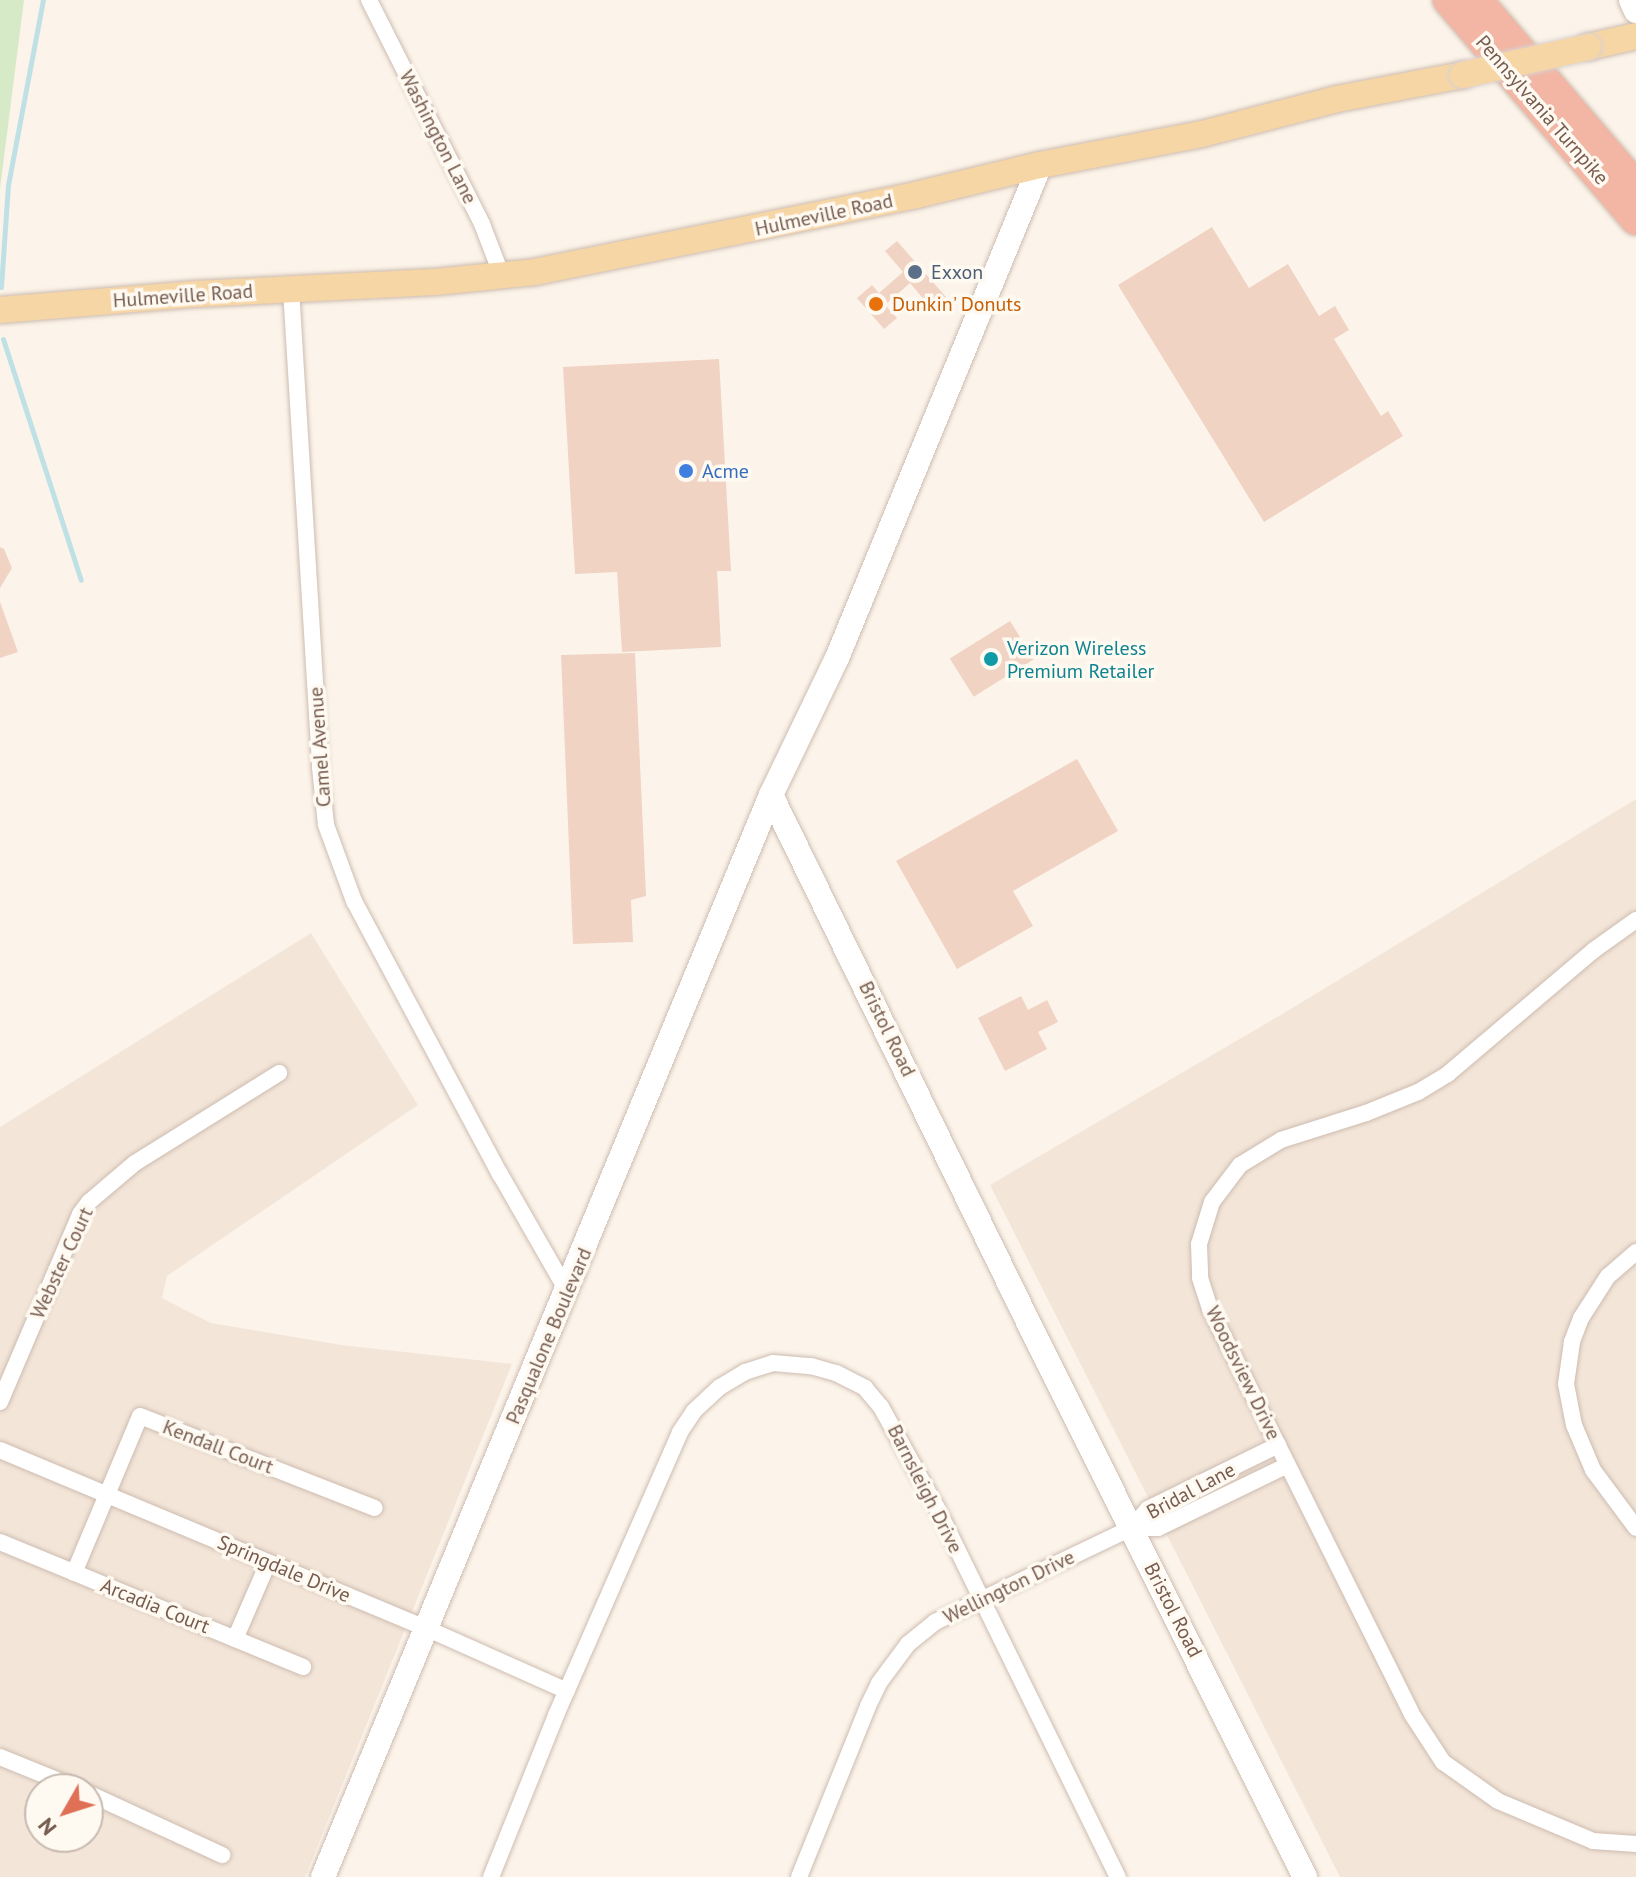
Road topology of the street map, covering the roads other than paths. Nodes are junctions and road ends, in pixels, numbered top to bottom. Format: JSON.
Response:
{"nodes":[{"id":1,"x":369,"y":0,"type":"edge"},
{"id":2,"x":1448,"y":0,"type":"edge"},
{"id":3,"x":1477,"y":0,"type":"edge"},
{"id":4,"x":1631,"y":0,"type":"edge"},
{"id":5,"x":1636,"y":11,"type":"edge"},
{"id":6,"x":1636,"y":36,"type":"edge"},
{"id":7,"x":1040,"y":165,"type":"junction"},
{"id":8,"x":1636,"y":186,"type":"edge"},
{"id":9,"x":1636,"y":220,"type":"edge"},
{"id":10,"x":502,"y":276,"type":"junction"},
{"id":11,"x":291,"y":289,"type":"junction"},
{"id":12,"x":0,"y":310,"type":"edge"},
{"id":13,"x":771,"y":795,"type":"junction"},
{"id":14,"x":1636,"y":920,"type":"edge"},
{"id":15,"x":279,"y":1073,"type":"dead end"},
{"id":16,"x":1636,"y":1252,"type":"edge"},
{"id":17,"x":567,"y":1291,"type":"junction"},
{"id":18,"x":0,"y":1402,"type":"edge"},
{"id":19,"x":1278,"y":1445,"type":"junction"},
{"id":20,"x":0,"y":1450,"type":"edge"},
{"id":21,"x":1288,"y":1465,"type":"junction"},
{"id":22,"x":108,"y":1495,"type":"junction"},
{"id":23,"x":375,"y":1508,"type":"dead end"},
{"id":24,"x":1131,"y":1528,"type":"junction"},
{"id":25,"x":1636,"y":1528,"type":"edge"},
{"id":26,"x":0,"y":1542,"type":"edge"},
{"id":27,"x":268,"y":1563,"type":"junction"},
{"id":28,"x":74,"y":1573,"type":"junction"},
{"id":29,"x":980,"y":1598,"type":"junction"},
{"id":30,"x":428,"y":1629,"type":"junction"},
{"id":31,"x":235,"y":1639,"type":"junction"},
{"id":32,"x":303,"y":1667,"type":"dead end"},
{"id":33,"x":567,"y":1691,"type":"junction"},
{"id":34,"x":0,"y":1757,"type":"edge"},
{"id":35,"x":40,"y":1773,"type":"edge"},
{"id":36,"x":104,"y":1800,"type":"edge"},
{"id":37,"x":1636,"y":1844,"type":"edge"},
{"id":38,"x":222,"y":1855,"type":"dead end"},
{"id":39,"x":323,"y":1877,"type":"edge"},
{"id":40,"x":491,"y":1877,"type":"edge"},
{"id":41,"x":799,"y":1877,"type":"edge"},
{"id":42,"x":1118,"y":1877,"type":"edge"},
{"id":43,"x":1305,"y":1877,"type":"edge"}],
"edges":[{"from":1,"to":10,"type":"street","name":"Washington Lane"},
{"from":2,"to":9,"type":"highway","name":"Pennsylvania Turnpike"},
{"from":3,"to":8,"type":"highway","name":"Pennsylvania Turnpike"},
{"from":4,"to":5,"type":"main road"},
{"from":6,"to":7,"type":"main road","name":"Hulmeville Road","bridge":true},
{"from":7,"to":10,"type":"main road","name":"Hulmeville Road"},
{"from":7,"to":13,"type":"main road"},
{"from":10,"to":11,"type":"main road","name":"Hulmeville Road"},
{"from":11,"to":12,"type":"main road","name":"Hulmeville Road"},
{"from":11,"to":17,"type":"street","name":"Camel Avenue"},
{"from":13,"to":17,"type":"main road","name":"Pasqualone Boulevard"},
{"from":13,"to":24,"type":"main road","name":"Bristol Road"},
{"from":14,"to":19,"type":"street","name":"Woodsview Drive"},
{"from":15,"to":18,"type":"street","name":"Webster Court"},
{"from":16,"to":25,"type":"street"},
{"from":17,"to":30,"type":"main road","name":"Pasqualone Boulevard"},
{"from":19,"to":21,"type":"street","name":"Woodsview Drive"},
{"from":19,"to":24,"type":"street","name":"Bridal Lane"},
{"from":20,"to":22,"type":"street","name":"Springdale Drive"},
{"from":21,"to":24,"type":"street","name":"Bridal Lane"},
{"from":21,"to":37,"type":"street","name":"Woodsview Drive"},
{"from":22,"to":23,"type":"street","name":"Kendall Court"},
{"from":22,"to":27,"type":"street","name":"Springdale Drive"},
{"from":22,"to":28,"type":"street","name":"Arcadia Court"},
{"from":24,"to":29,"type":"street","name":"Wellington Drive"},
{"from":24,"to":43,"type":"main road","name":"Bristol Road"},
{"from":26,"to":28,"type":"street","name":"Arcadia Court"},
{"from":27,"to":30,"type":"street","name":"Springdale Drive"},
{"from":27,"to":31,"type":"street","name":"Arcadia Court"},
{"from":28,"to":31,"type":"street","name":"Arcadia Court"},
{"from":29,"to":33,"type":"street","name":"Barnsleigh Drive"},
{"from":29,"to":41,"type":"street","name":"Wellington Drive"},
{"from":29,"to":42,"type":"street","name":"Barnsleigh Drive"},
{"from":30,"to":33,"type":"street","name":"Springdale Drive"},
{"from":30,"to":39,"type":"main road","name":"Pasqualone Boulevard"},
{"from":31,"to":32,"type":"street","name":"Arcadia Court"},
{"from":33,"to":40,"type":"street","name":"Barnsleigh Drive"},
{"from":34,"to":35,"type":"street"},
{"from":36,"to":38,"type":"street"}]}
